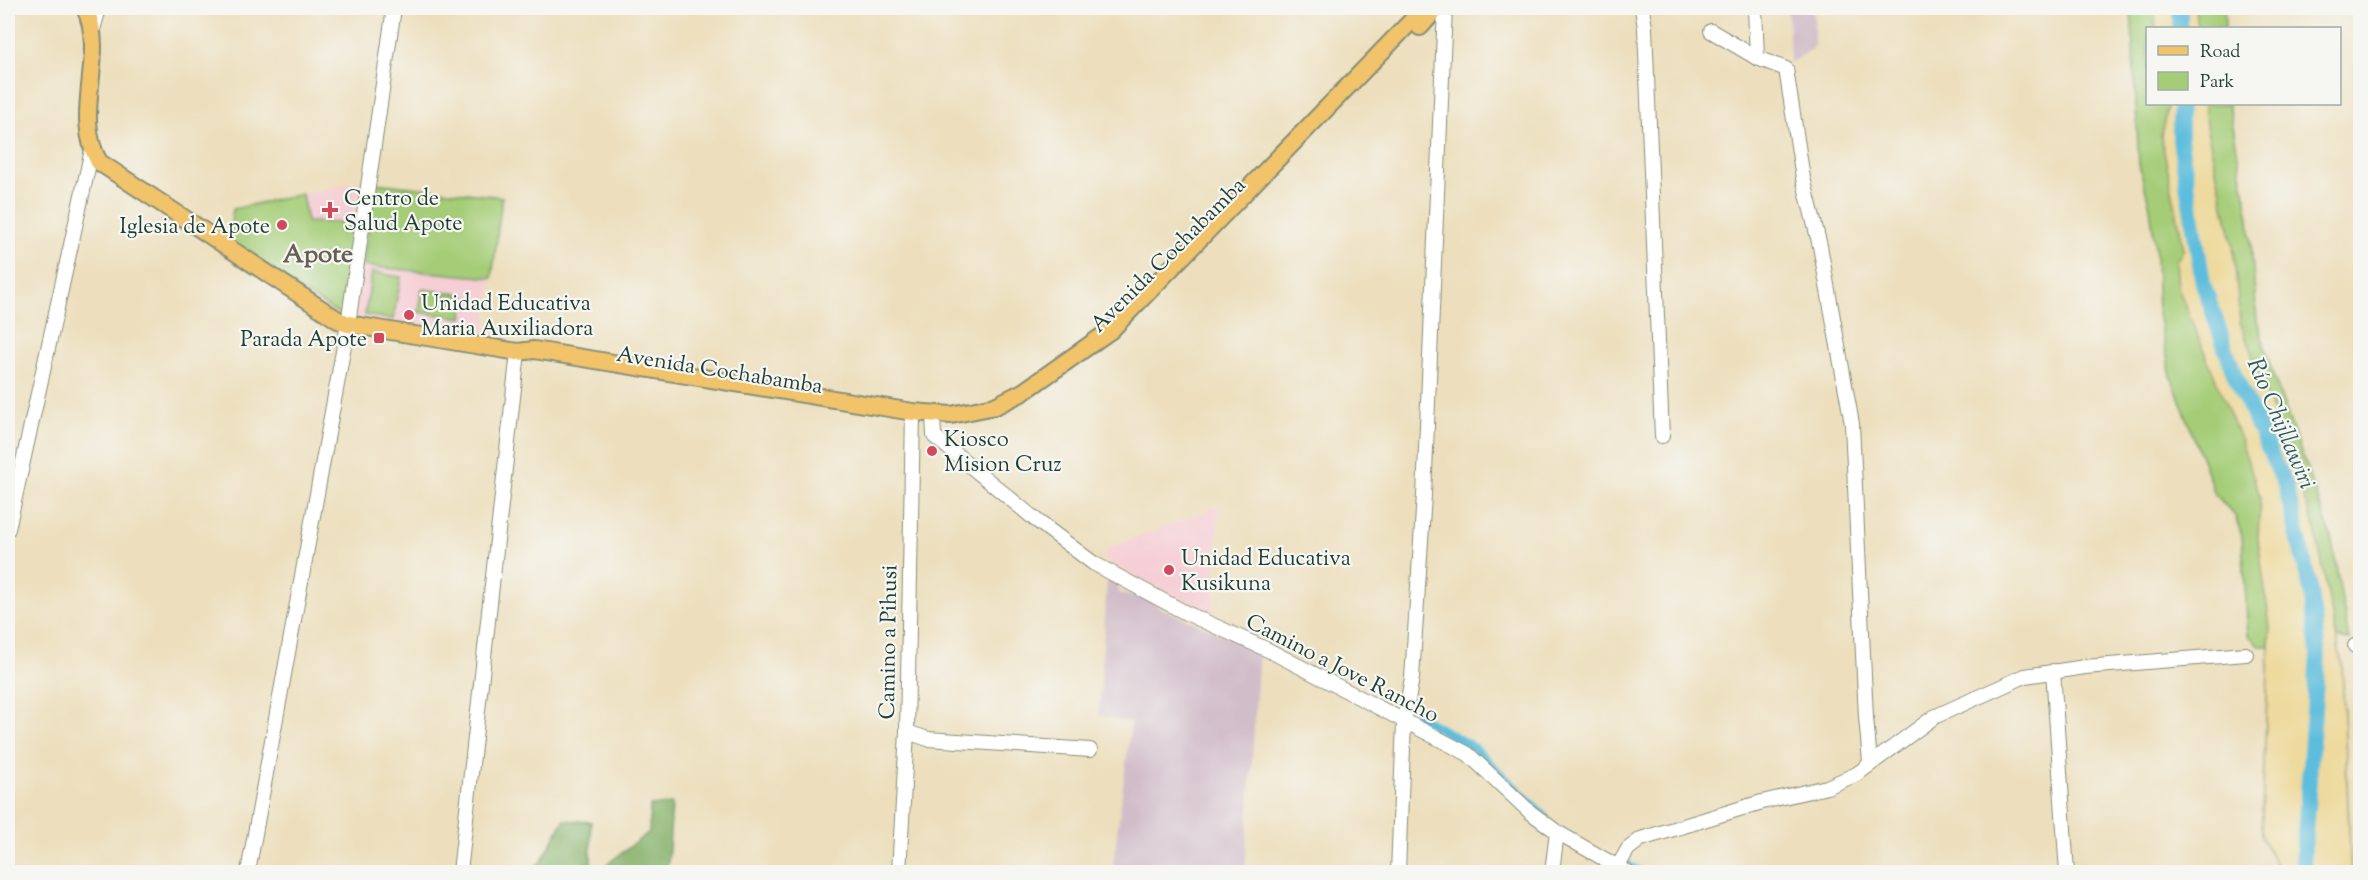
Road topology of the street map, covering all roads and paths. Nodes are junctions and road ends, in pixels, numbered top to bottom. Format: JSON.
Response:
{"nodes":[{"id":1,"x":85,"y":8,"type":"edge"},
{"id":2,"x":99,"y":8,"type":"edge"},
{"id":3,"x":394,"y":8,"type":"edge"},
{"id":4,"x":1424,"y":8,"type":"edge"},
{"id":5,"x":1437,"y":8,"type":"edge"},
{"id":6,"x":1445,"y":8,"type":"edge"},
{"id":7,"x":1642,"y":8,"type":"edge"},
{"id":8,"x":1755,"y":8,"type":"edge"},
{"id":9,"x":93,"y":30,"type":"junction"},
{"id":10,"x":1711,"y":31,"type":"dead end"},
{"id":11,"x":1757,"y":58,"type":"junction"},
{"id":12,"x":92,"y":150,"type":"junction"},
{"id":13,"x":348,"y":324,"type":"junction"},
{"id":14,"x":518,"y":352,"type":"junction"},
{"id":15,"x":912,"y":417,"type":"junction"},
{"id":16,"x":933,"y":419,"type":"junction"},
{"id":17,"x":1662,"y":436,"type":"dead end"},
{"id":18,"x":8,"y":529,"type":"edge"},
{"id":19,"x":2246,"y":654,"type":"dead end"},
{"id":20,"x":2053,"y":671,"type":"junction"},
{"id":21,"x":1404,"y":722,"type":"junction"},
{"id":22,"x":907,"y":732,"type":"junction"},
{"id":23,"x":1090,"y":750,"type":"dead end"},
{"id":24,"x":1870,"y":762,"type":"junction"},
{"id":25,"x":1557,"y":832,"type":"junction"},
{"id":26,"x":1622,"y":870,"type":"edge"},
{"id":27,"x":248,"y":873,"type":"edge"},
{"id":28,"x":460,"y":873,"type":"edge"},
{"id":29,"x":899,"y":873,"type":"edge"},
{"id":30,"x":1398,"y":873,"type":"edge"},
{"id":31,"x":1552,"y":873,"type":"edge"},
{"id":32,"x":2067,"y":873,"type":"edge"}],
"edges":[{"from":1,"to":9,"type":"main road"},
{"from":2,"to":9,"type":"street"},
{"from":3,"to":13,"type":"street"},
{"from":4,"to":16,"type":"main road","name":"Avenida Cochabamba"},
{"from":5,"to":16,"type":"main road","name":"Avenida Cochabamba"},
{"from":6,"to":21,"type":"street"},
{"from":7,"to":17,"type":"street"},
{"from":8,"to":11,"type":"street"},
{"from":9,"to":12,"type":"main road"},
{"from":10,"to":11,"type":"street"},
{"from":11,"to":24,"type":"street"},
{"from":12,"to":13,"type":"main road","name":"Avenida Cochabamba"},
{"from":12,"to":18,"type":"street"},
{"from":13,"to":14,"type":"main road","name":"Avenida Cochabamba"},
{"from":13,"to":27,"type":"street"},
{"from":14,"to":15,"type":"main road","name":"Avenida Cochabamba"},
{"from":14,"to":28,"type":"street"},
{"from":15,"to":16,"type":"main road","name":"Avenida Cochabamba"},
{"from":15,"to":22,"type":"street","name":"Camino a Pihusi"},
{"from":16,"to":21,"type":"street","name":"Camino a Jove Rancho"},
{"from":19,"to":20,"type":"street"},
{"from":20,"to":24,"type":"street"},
{"from":20,"to":32,"type":"street"},
{"from":21,"to":25,"type":"street","name":"Camino a Jove Rancho"},
{"from":21,"to":30,"type":"street"},
{"from":22,"to":23,"type":"street"},
{"from":22,"to":29,"type":"street","name":"Camino a Pihusi"},
{"from":24,"to":26,"type":"street"},
{"from":25,"to":26,"type":"street","name":"Camino a Jove Rancho"},
{"from":25,"to":31,"type":"street"}]}
